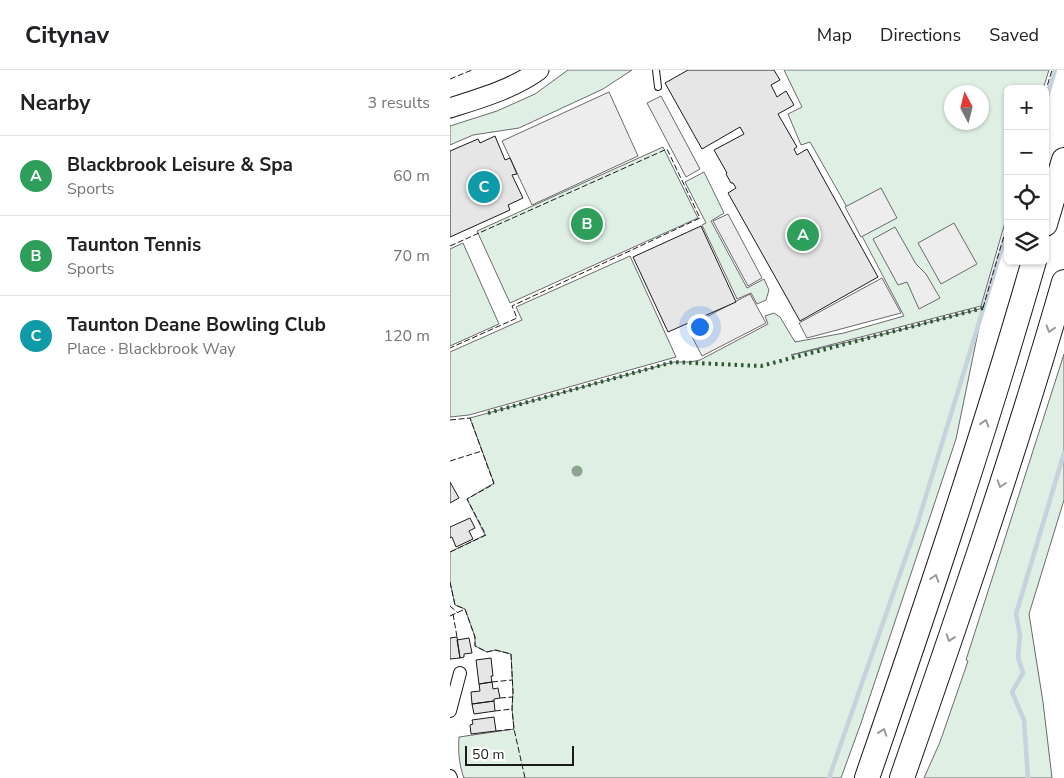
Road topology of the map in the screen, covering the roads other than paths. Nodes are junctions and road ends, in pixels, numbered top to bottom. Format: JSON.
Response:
{"nodes":[{"id":1,"x":540,"y":70,"type":"edge"},
{"id":2,"x":656,"y":70,"type":"edge"},
{"id":3,"x":658,"y":87,"type":"dead end"},
{"id":4,"x":450,"y":108,"type":"edge"},
{"id":5,"x":1064,"y":160,"type":"edge"},
{"id":6,"x":1046,"y":220,"type":"edge"},
{"id":7,"x":1033,"y":265,"type":"edge"},
{"id":8,"x":1064,"y":282,"type":"edge"},
{"id":9,"x":460,"y":673,"type":"dead end"},
{"id":10,"x":451,"y":702,"type":"edge"},
{"id":11,"x":867,"y":778,"type":"edge"},
{"id":12,"x":902,"y":778,"type":"edge"}],
"edges":[{"from":1,"to":4,"type":"street"},
{"from":2,"to":3,"type":"lane"},
{"from":5,"to":6,"type":"highway"},
{"from":11,"to":7,"type":"highway","one_way":true},
{"from":8,"to":12,"type":"highway","one_way":true},
{"from":9,"to":10,"type":"street"}]}
